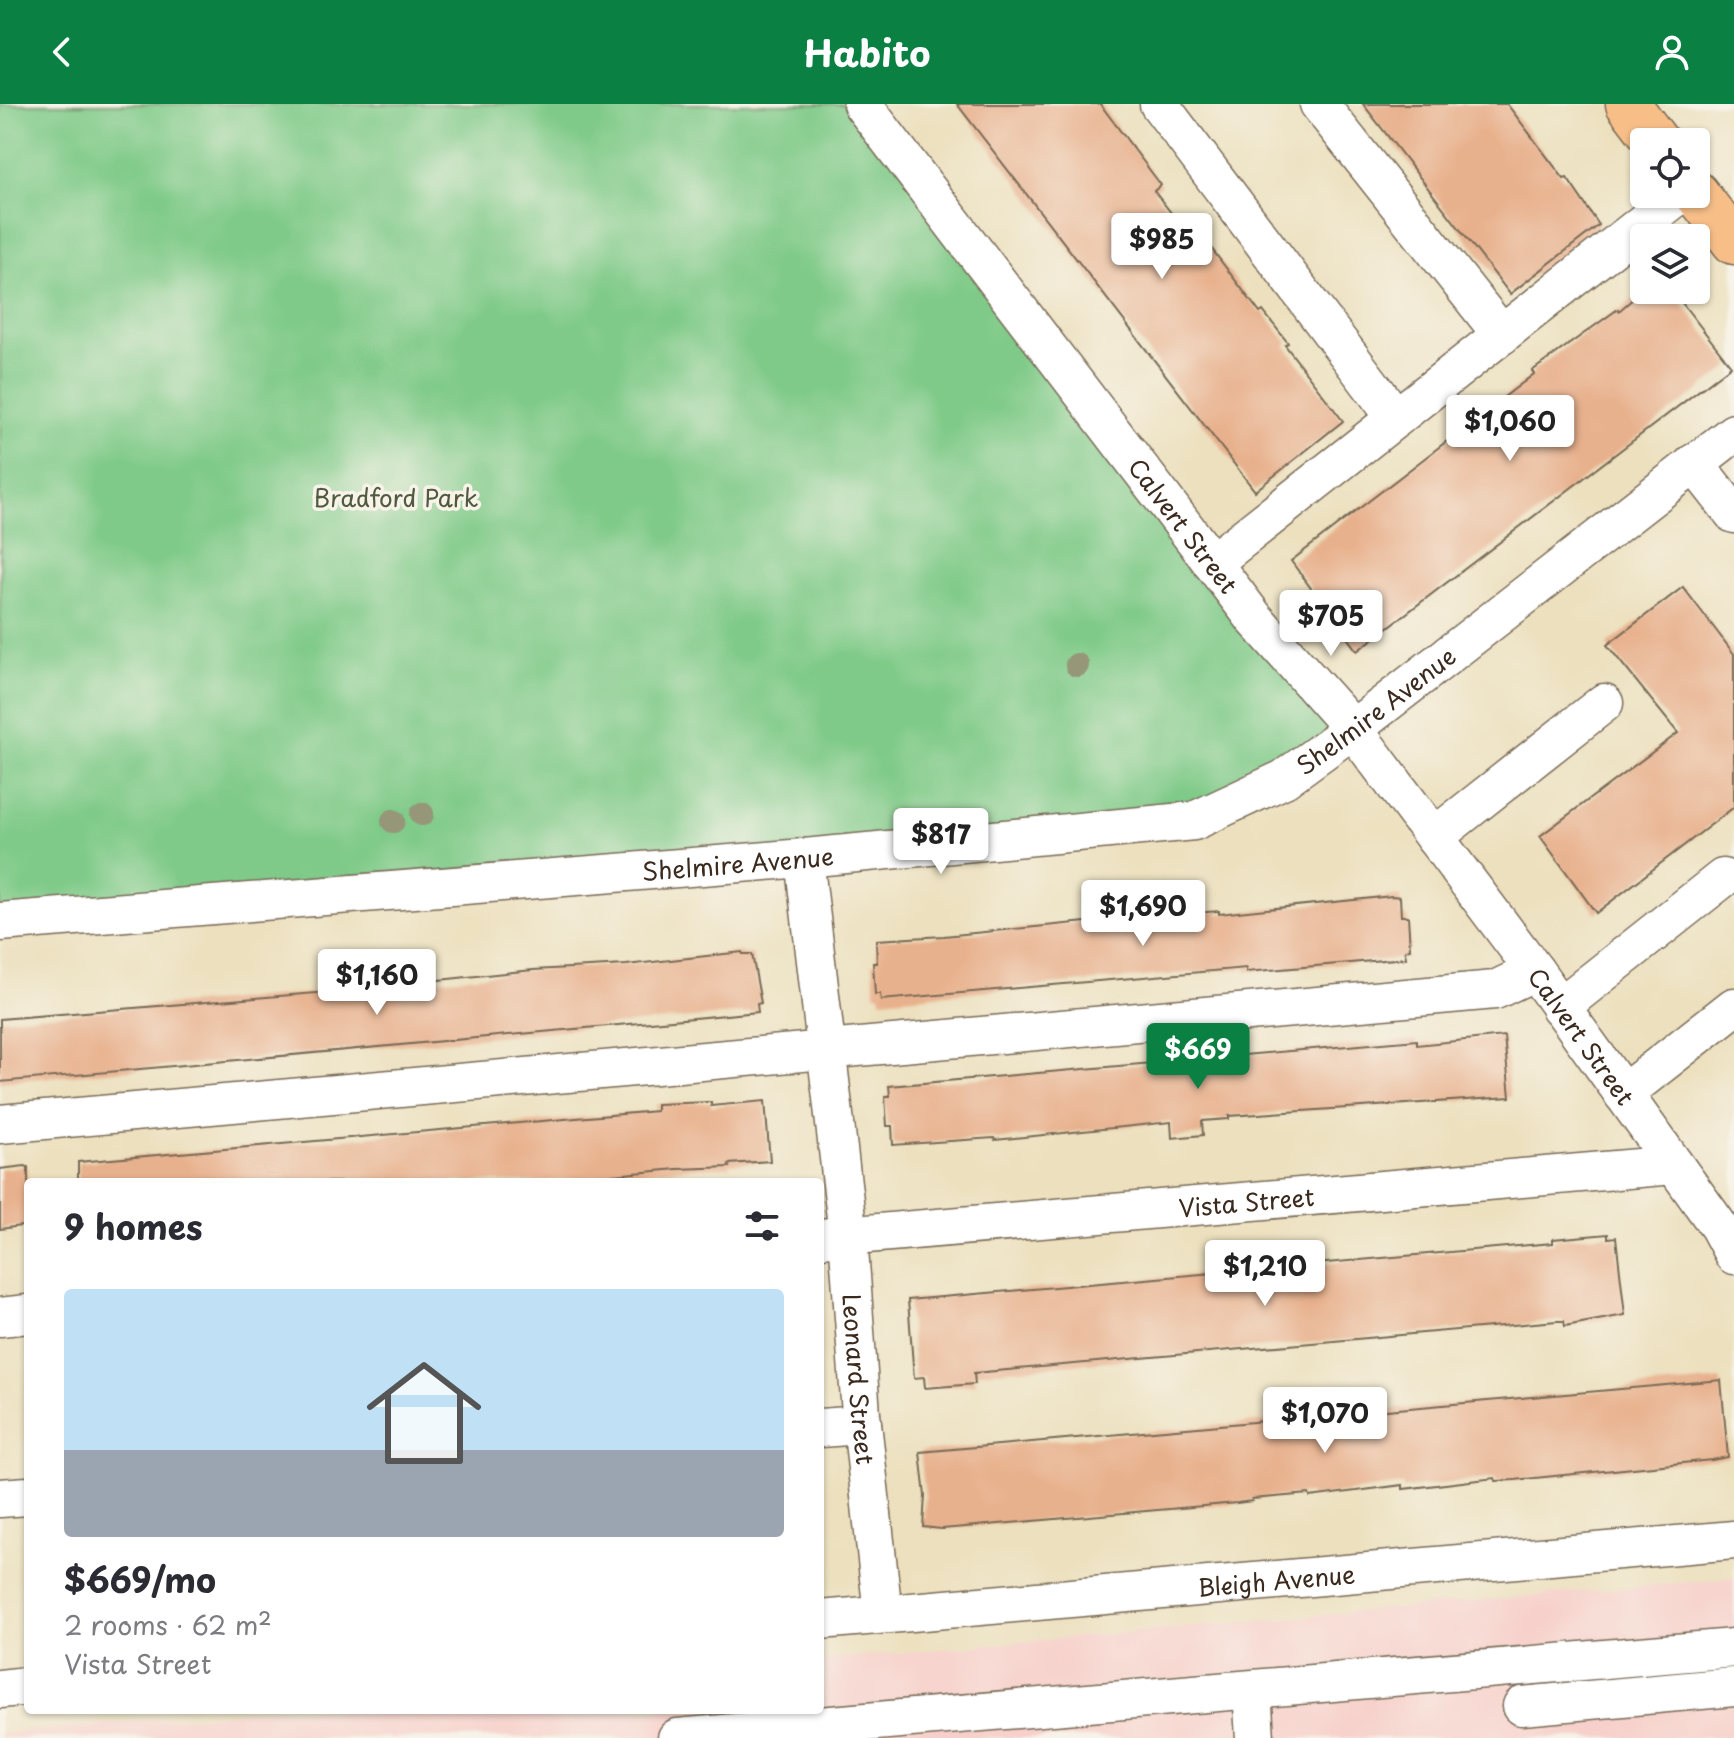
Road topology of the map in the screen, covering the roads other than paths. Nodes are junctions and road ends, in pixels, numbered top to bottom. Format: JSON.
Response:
{"nodes":[{"id":1,"x":862,"y":104,"type":"edge"},
{"id":2,"x":1159,"y":104,"type":"edge"},
{"id":3,"x":1319,"y":104,"type":"edge"},
{"id":4,"x":1628,"y":104,"type":"edge"},
{"id":5,"x":1646,"y":128,"type":"edge"},
{"id":6,"x":1662,"y":208,"type":"edge"},
{"id":7,"x":1708,"y":208,"type":"edge"},
{"id":8,"x":1734,"y":242,"type":"edge"},
{"id":9,"x":1502,"y":335,"type":"junction"},
{"id":10,"x":1396,"y":418,"type":"junction"},
{"id":11,"x":1734,"y":433,"type":"edge"},
{"id":12,"x":1694,"y":463,"type":"junction"},
{"id":13,"x":1734,"y":514,"type":"edge"},
{"id":14,"x":1212,"y":563,"type":"junction"},
{"id":15,"x":1604,"y":703,"type":"dead end"},
{"id":16,"x":1353,"y":729,"type":"junction"},
{"id":17,"x":1434,"y":837,"type":"junction"},
{"id":18,"x":804,"y":858,"type":"junction"},
{"id":19,"x":1723,"y":878,"type":"dead end"},
{"id":20,"x":0,"y":922,"type":"edge"},
{"id":21,"x":1535,"y":971,"type":"junction"},
{"id":22,"x":1560,"y":1007,"type":"junction"},
{"id":23,"x":1734,"y":1007,"type":"edge"},
{"id":24,"x":826,"y":1049,"type":"junction"},
{"id":25,"x":1623,"y":1094,"type":"junction"},
{"id":26,"x":0,"y":1124,"type":"edge"},
{"id":27,"x":1674,"y":1165,"type":"junction"},
{"id":28,"x":834,"y":1236,"type":"edge"},
{"id":29,"x":1734,"y":1255,"type":"edge"},
{"id":30,"x":24,"y":1314,"type":"edge"},
{"id":31,"x":0,"y":1317,"type":"edge"},
{"id":32,"x":862,"y":1425,"type":"junction"},
{"id":33,"x":824,"y":1428,"type":"edge"},
{"id":34,"x":24,"y":1496,"type":"edge"},
{"id":35,"x":0,"y":1498,"type":"edge"},
{"id":36,"x":1734,"y":1540,"type":"edge"},
{"id":37,"x":883,"y":1614,"type":"junction"},
{"id":38,"x":824,"y":1620,"type":"edge"},
{"id":39,"x":1734,"y":1648,"type":"edge"},
{"id":40,"x":24,"y":1686,"type":"edge"},
{"id":41,"x":1734,"y":1687,"type":"edge"},
{"id":42,"x":0,"y":1689,"type":"edge"},
{"id":43,"x":1252,"y":1690,"type":"junction"},
{"id":44,"x":1522,"y":1706,"type":"dead end"},
{"id":45,"x":677,"y":1738,"type":"edge"},
{"id":46,"x":1255,"y":1738,"type":"edge"}],
"edges":[{"from":1,"to":14,"type":"street","name":"Calvert Street"},
{"from":2,"to":10,"type":"street"},
{"from":3,"to":9,"type":"street"},
{"from":4,"to":5,"type":"highway"},
{"from":6,"to":9,"type":"street"},
{"from":7,"to":8,"type":"highway"},
{"from":9,"to":10,"type":"street"},
{"from":10,"to":14,"type":"street"},
{"from":11,"to":12,"type":"street","name":"Shelmire Avenue"},
{"from":12,"to":13,"type":"street"},
{"from":12,"to":16,"type":"street","name":"Shelmire Avenue"},
{"from":14,"to":16,"type":"street","name":"Calvert Street"},
{"from":15,"to":17,"type":"street"},
{"from":16,"to":17,"type":"street","name":"Calvert Street"},
{"from":16,"to":18,"type":"street","name":"Shelmire Avenue"},
{"from":17,"to":21,"type":"street","name":"Calvert Street"},
{"from":18,"to":20,"type":"street","name":"Shelmire Avenue"},
{"from":18,"to":24,"type":"street","name":"Leonard Street"},
{"from":19,"to":22,"type":"street"},
{"from":21,"to":22,"type":"street","name":"Calvert Street"},
{"from":21,"to":24,"type":"street"},
{"from":22,"to":25,"type":"street","name":"Calvert Street"},
{"from":23,"to":25,"type":"street"},
{"from":24,"to":26,"type":"street"},
{"from":24,"to":28,"type":"street","name":"Leonard Street"},
{"from":25,"to":27,"type":"street","name":"Calvert Street"},
{"from":27,"to":28,"type":"street","name":"Vista Street"},
{"from":27,"to":29,"type":"street","name":"Calvert Street"},
{"from":28,"to":32,"type":"street","name":"Leonard Street"},
{"from":30,"to":31,"type":"street"},
{"from":32,"to":33,"type":"street"},
{"from":32,"to":37,"type":"street","name":"Leonard Street"},
{"from":34,"to":35,"type":"street"},
{"from":36,"to":37,"type":"street","name":"Bleigh Avenue"},
{"from":37,"to":38,"type":"street","name":"Bleigh Avenue"},
{"from":39,"to":43,"type":"street"},
{"from":40,"to":42,"type":"street"},
{"from":41,"to":44,"type":"street"},
{"from":43,"to":45,"type":"street"},
{"from":43,"to":46,"type":"street"}]}
